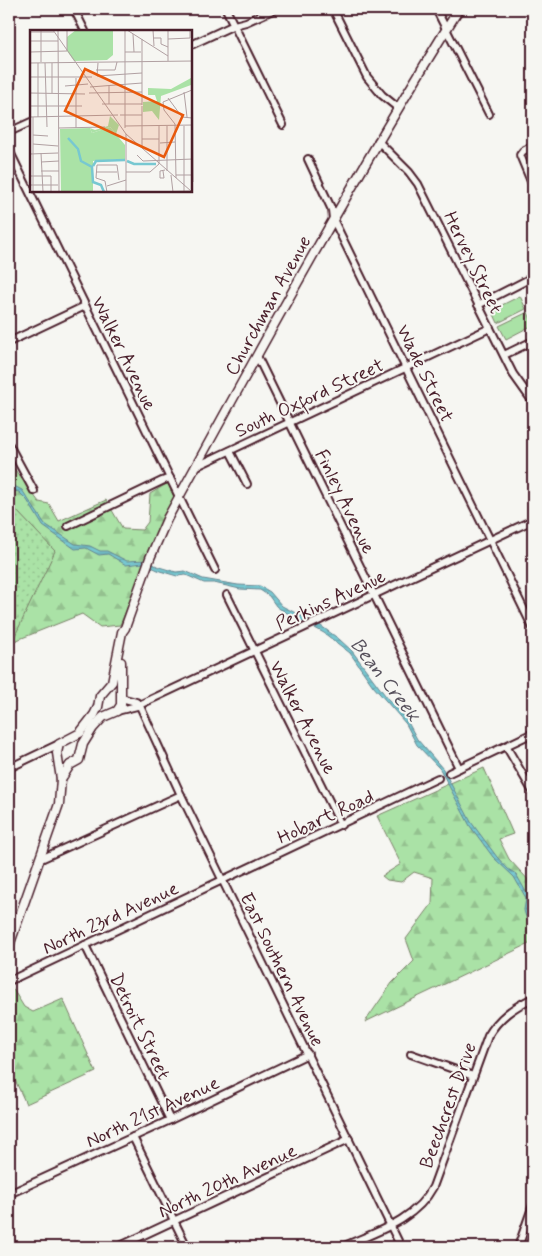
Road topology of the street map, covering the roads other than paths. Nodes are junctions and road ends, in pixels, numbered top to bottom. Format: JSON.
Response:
{"nodes":[{"id":1,"x":74,"y":9,"type":"edge"},
{"id":2,"x":226,"y":9,"type":"edge"},
{"id":3,"x":275,"y":9,"type":"edge"},
{"id":4,"x":333,"y":9,"type":"edge"},
{"id":5,"x":436,"y":9,"type":"edge"},
{"id":6,"x":459,"y":9,"type":"edge"},
{"id":7,"x":234,"y":25,"type":"junction"},
{"id":8,"x":447,"y":28,"type":"junction"},
{"id":9,"x":84,"y":30,"type":"edge"},
{"id":10,"x":192,"y":45,"type":"edge"},
{"id":11,"x":398,"y":108,"type":"junction"},
{"id":12,"x":489,"y":114,"type":"dead end"},
{"id":13,"x":30,"y":122,"type":"edge"},
{"id":14,"x":284,"y":125,"type":"dead end"},
{"id":15,"x":9,"y":132,"type":"edge"},
{"id":16,"x":378,"y":141,"type":"junction"},
{"id":17,"x":533,"y":146,"type":"edge"},
{"id":18,"x":9,"y":150,"type":"edge"},
{"id":19,"x":308,"y":159,"type":"dead end"},
{"id":20,"x":533,"y":186,"type":"edge"},
{"id":21,"x":333,"y":219,"type":"junction"},
{"id":22,"x":533,"y":277,"type":"edge"},
{"id":23,"x":478,"y":305,"type":"junction"},
{"id":24,"x":85,"y":306,"type":"junction"},
{"id":25,"x":490,"y":328,"type":"junction"},
{"id":26,"x":533,"y":341,"type":"edge"},
{"id":27,"x":9,"y":342,"type":"edge"},
{"id":28,"x":504,"y":355,"type":"junction"},
{"id":29,"x":257,"y":356,"type":"junction"},
{"id":30,"x":406,"y":368,"type":"junction"},
{"id":31,"x":533,"y":402,"type":"edge"},
{"id":32,"x":290,"y":423,"type":"junction"},
{"id":33,"x":9,"y":445,"type":"edge"},
{"id":34,"x":230,"y":451,"type":"junction"},
{"id":35,"x":195,"y":468,"type":"junction"},
{"id":36,"x":170,"y":478,"type":"junction"},
{"id":37,"x":247,"y":484,"type":"dead end"},
{"id":38,"x":34,"y":491,"type":"dead end"},
{"id":39,"x":179,"y":498,"type":"junction"},
{"id":40,"x":533,"y":520,"type":"edge"},
{"id":41,"x":68,"y":526,"type":"dead end"},
{"id":42,"x":490,"y":541,"type":"junction"},
{"id":43,"x":215,"y":570,"type":"dead end"},
{"id":44,"x":227,"y":595,"type":"dead end"},
{"id":45,"x":375,"y":595,"type":"junction"},
{"id":46,"x":125,"y":628,"type":"junction"},
{"id":47,"x":533,"y":628,"type":"edge"},
{"id":48,"x":255,"y":652,"type":"junction"},
{"id":49,"x":105,"y":691,"type":"junction"},
{"id":50,"x":121,"y":697,"type":"junction"},
{"id":51,"x":140,"y":704,"type":"junction"},
{"id":52,"x":98,"y":707,"type":"junction"},
{"id":53,"x":117,"y":711,"type":"junction"},
{"id":54,"x":108,"y":714,"type":"junction"},
{"id":55,"x":533,"y":733,"type":"edge"},
{"id":56,"x":59,"y":744,"type":"junction"},
{"id":57,"x":506,"y":746,"type":"junction"},
{"id":58,"x":58,"y":758,"type":"junction"},
{"id":59,"x":73,"y":763,"type":"junction"},
{"id":60,"x":9,"y":768,"type":"edge"},
{"id":61,"x":459,"y":768,"type":"junction"},
{"id":62,"x":448,"y":773,"type":"dead end"},
{"id":63,"x":438,"y":778,"type":"dead end"},
{"id":64,"x":61,"y":780,"type":"junction"},
{"id":65,"x":533,"y":792,"type":"edge"},
{"id":66,"x":181,"y":795,"type":"junction"},
{"id":67,"x":341,"y":825,"type":"junction"},
{"id":68,"x":40,"y":859,"type":"junction"},
{"id":69,"x":223,"y":880,"type":"junction"},
{"id":70,"x":86,"y":944,"type":"junction"},
{"id":71,"x":9,"y":946,"type":"edge"},
{"id":72,"x":9,"y":981,"type":"edge"},
{"id":73,"x":533,"y":998,"type":"edge"},
{"id":74,"x":308,"y":1054,"type":"junction"},
{"id":75,"x":411,"y":1054,"type":"dead end"},
{"id":76,"x":473,"y":1076,"type":"junction"},
{"id":77,"x":170,"y":1120,"type":"junction"},
{"id":78,"x":133,"y":1137,"type":"junction"},
{"id":79,"x":349,"y":1139,"type":"junction"},
{"id":80,"x":9,"y":1194,"type":"edge"},
{"id":81,"x":533,"y":1205,"type":"edge"},
{"id":82,"x":174,"y":1221,"type":"junction"},
{"id":83,"x":390,"y":1225,"type":"junction"},
{"id":84,"x":118,"y":1247,"type":"edge"},
{"id":85,"x":186,"y":1247,"type":"edge"},
{"id":86,"x":342,"y":1247,"type":"edge"},
{"id":87,"x":401,"y":1247,"type":"edge"},
{"id":88,"x":518,"y":1247,"type":"edge"}],
"edges":[{"from":1,"to":9,"type":"street"},
{"from":2,"to":7,"type":"street"},
{"from":3,"to":7,"type":"street"},
{"from":4,"to":11,"type":"street"},
{"from":5,"to":8,"type":"street"},
{"from":6,"to":8,"type":"main road","name":"Churchman Avenue"},
{"from":7,"to":10,"type":"street"},
{"from":7,"to":14,"type":"street"},
{"from":8,"to":11,"type":"main road","name":"Churchman Avenue"},
{"from":8,"to":12,"type":"street"},
{"from":11,"to":16,"type":"main road","name":"Churchman Avenue"},
{"from":13,"to":15,"type":"street"},
{"from":16,"to":21,"type":"main road","name":"Churchman Avenue"},
{"from":16,"to":23,"type":"street","name":"Hervey Street"},
{"from":17,"to":20,"type":"street"},
{"from":18,"to":24,"type":"street","name":"Walker Avenue"},
{"from":19,"to":21,"type":"street","name":"Wade Street"},
{"from":21,"to":29,"type":"main road","name":"Churchman Avenue"},
{"from":21,"to":30,"type":"street","name":"Wade Street"},
{"from":22,"to":23,"type":"street"},
{"from":23,"to":25,"type":"street","name":"Hervey Street"},
{"from":24,"to":27,"type":"street"},
{"from":24,"to":36,"type":"street","name":"Walker Avenue"},
{"from":25,"to":28,"type":"street","name":"Hervey Street"},
{"from":25,"to":30,"type":"street","name":"South Oxford Street"},
{"from":26,"to":28,"type":"street"},
{"from":28,"to":31,"type":"street","name":"Hervey Street"},
{"from":29,"to":32,"type":"street","name":"Finley Avenue"},
{"from":29,"to":35,"type":"main road","name":"Churchman Avenue"},
{"from":30,"to":32,"type":"street","name":"South Oxford Street"},
{"from":30,"to":42,"type":"street","name":"Wade Street"},
{"from":32,"to":34,"type":"street","name":"South Oxford Street"},
{"from":32,"to":45,"type":"street","name":"Finley Avenue"},
{"from":33,"to":38,"type":"street"},
{"from":34,"to":35,"type":"street","name":"South Oxford Street"},
{"from":34,"to":37,"type":"street"},
{"from":35,"to":39,"type":"main road","name":"Churchman Avenue"},
{"from":36,"to":39,"type":"street","name":"Walker Avenue"},
{"from":36,"to":41,"type":"street"},
{"from":39,"to":43,"type":"street","name":"Walker Avenue"},
{"from":39,"to":46,"type":"main road","name":"Churchman Avenue"},
{"from":40,"to":42,"type":"street","name":"Perkins Avenue"},
{"from":42,"to":45,"type":"street","name":"Perkins Avenue"},
{"from":42,"to":47,"type":"street","name":"Wade Street"},
{"from":44,"to":48,"type":"street","name":"Walker Avenue"},
{"from":45,"to":48,"type":"street","name":"Perkins Avenue"},
{"from":45,"to":61,"type":"street","name":"Finley Avenue"},
{"from":46,"to":49,"type":"main road","name":"Churchman Avenue"},
{"from":46,"to":50,"type":"main road","name":"Churchman Avenue"},
{"from":48,"to":51,"type":"street","name":"Perkins Avenue"},
{"from":48,"to":67,"type":"street","name":"Walker Avenue"},
{"from":49,"to":50,"type":"main road"},
{"from":49,"to":52,"type":"main road","name":"Churchman Avenue"},
{"from":50,"to":51,"type":"street"},
{"from":50,"to":53,"type":"main road","name":"Churchman Avenue"},
{"from":51,"to":53,"type":"street","name":"Perkins Avenue"},
{"from":51,"to":66,"type":"street","name":"East Southern Avenue"},
{"from":52,"to":54,"type":"main road"},
{"from":52,"to":56,"type":"main road","name":"Churchman Avenue"},
{"from":53,"to":54,"type":"main road"},
{"from":54,"to":59,"type":"main road"},
{"from":55,"to":57,"type":"street"},
{"from":56,"to":58,"type":"main road"},
{"from":56,"to":60,"type":"street"},
{"from":57,"to":61,"type":"street"},
{"from":57,"to":65,"type":"street"},
{"from":58,"to":59,"type":"main road"},
{"from":58,"to":64,"type":"main road"},
{"from":59,"to":64,"type":"main road"},
{"from":61,"to":62,"type":"street"},
{"from":63,"to":67,"type":"street","name":"Hobart Road"},
{"from":64,"to":68,"type":"main road"},
{"from":66,"to":68,"type":"street"},
{"from":66,"to":69,"type":"street","name":"East Southern Avenue"},
{"from":67,"to":69,"type":"street","name":"Hobart Road"},
{"from":68,"to":71,"type":"main road"},
{"from":69,"to":70,"type":"street","name":"North 23rd Avenue"},
{"from":69,"to":74,"type":"street","name":"East Southern Avenue"},
{"from":70,"to":72,"type":"street","name":"North 23rd Avenue"},
{"from":70,"to":77,"type":"street","name":"Detroit Street"},
{"from":73,"to":76,"type":"street","name":"Beechcrest Drive"},
{"from":74,"to":77,"type":"street","name":"North 21st Avenue"},
{"from":74,"to":79,"type":"street","name":"East Southern Avenue"},
{"from":75,"to":76,"type":"street"},
{"from":76,"to":83,"type":"street","name":"Beechcrest Drive"},
{"from":77,"to":78,"type":"street","name":"North 21st Avenue"},
{"from":78,"to":80,"type":"street","name":"North 21st Avenue"},
{"from":78,"to":82,"type":"street"},
{"from":79,"to":82,"type":"street","name":"North 20th Avenue"},
{"from":79,"to":83,"type":"street","name":"East Southern Avenue"},
{"from":81,"to":88,"type":"street"},
{"from":82,"to":84,"type":"street","name":"North 20th Avenue"},
{"from":82,"to":85,"type":"street"},
{"from":83,"to":86,"type":"street","name":"Beechcrest Drive"},
{"from":83,"to":87,"type":"street","name":"East Southern Avenue"}]}
